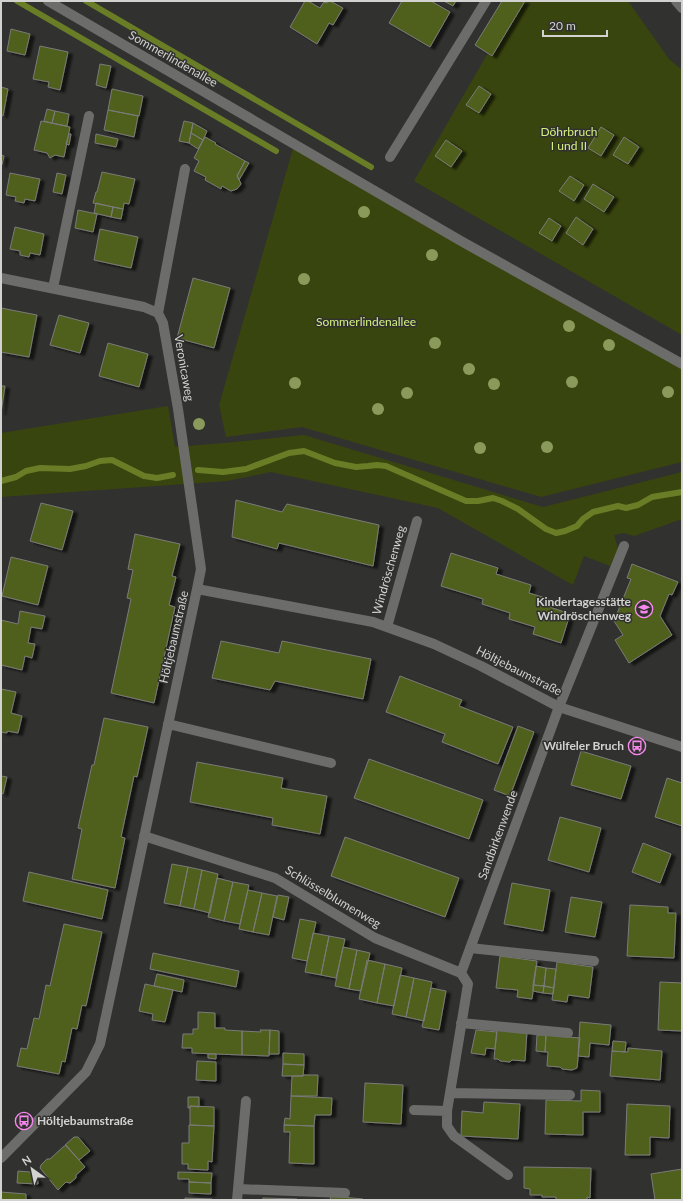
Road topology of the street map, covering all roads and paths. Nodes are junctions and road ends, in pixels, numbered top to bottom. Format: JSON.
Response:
{"nodes":[{"id":1,"x":48,"y":1,"type":"edge"},
{"id":2,"x":486,"y":1,"type":"edge"},
{"id":3,"x":89,"y":116,"type":"dead end"},
{"id":4,"x":390,"y":157,"type":"dead end"},
{"id":5,"x":185,"y":169,"type":"dead end"},
{"id":6,"x":1,"y":278,"type":"edge"},
{"id":7,"x":53,"y":288,"type":"junction"},
{"id":8,"x":158,"y":313,"type":"junction"},
{"id":9,"x":682,"y":364,"type":"edge"},
{"id":10,"x":417,"y":521,"type":"dead end"},
{"id":11,"x":624,"y":546,"type":"dead end"},
{"id":12,"x":197,"y":589,"type":"junction"},
{"id":13,"x":387,"y":627,"type":"junction"},
{"id":14,"x":559,"y":707,"type":"junction"},
{"id":15,"x":168,"y":724,"type":"junction"},
{"id":16,"x":682,"y":747,"type":"edge"},
{"id":17,"x":331,"y":763,"type":"dead end"},
{"id":18,"x":144,"y":836,"type":"junction"},
{"id":19,"x":470,"y":948,"type":"junction"},
{"id":20,"x":594,"y":961,"type":"dead end"},
{"id":21,"x":461,"y":973,"type":"junction"},
{"id":22,"x":461,"y":1023,"type":"junction"},
{"id":23,"x":568,"y":1033,"type":"dead end"},
{"id":24,"x":450,"y":1093,"type":"junction"},
{"id":25,"x":570,"y":1095,"type":"dead end"},
{"id":26,"x":246,"y":1101,"type":"dead end"},
{"id":27,"x":414,"y":1110,"type":"dead end"},
{"id":28,"x":447,"y":1111,"type":"junction"},
{"id":29,"x":1,"y":1158,"type":"edge"},
{"id":30,"x":508,"y":1175,"type":"dead end"},
{"id":31,"x":238,"y":1189,"type":"junction"},
{"id":32,"x":345,"y":1193,"type":"dead end"},
{"id":33,"x":237,"y":1200,"type":"edge"}],
"edges":[{"from":1,"to":9,"type":"street","name":"Sommerlindenallee"},
{"from":2,"to":4,"type":"street"},
{"from":3,"to":7,"type":"street"},
{"from":5,"to":8,"type":"street"},
{"from":6,"to":7,"type":"street"},
{"from":7,"to":8,"type":"street"},
{"from":8,"to":12,"type":"street","name":"Veronicaweg"},
{"from":10,"to":13,"type":"street","name":"Windröschenweg"},
{"from":11,"to":14,"type":"street"},
{"from":12,"to":13,"type":"street","name":"Höltjebaumstraße"},
{"from":12,"to":15,"type":"street","name":"Höltjebaumstraße"},
{"from":13,"to":14,"type":"street","name":"Höltjebaumstraße"},
{"from":14,"to":16,"type":"street","name":"Höltjebaumstraße"},
{"from":14,"to":19,"type":"street","name":"Sandbirkenwende"},
{"from":15,"to":17,"type":"street"},
{"from":15,"to":18,"type":"street","name":"Höltjebaumstraße"},
{"from":18,"to":21,"type":"street","name":"Schlüsselblumenweg"},
{"from":18,"to":29,"type":"street","name":"Höltjebaumstraße"},
{"from":19,"to":20,"type":"street"},
{"from":19,"to":21,"type":"street","name":"Sandbirkenwende"},
{"from":21,"to":22,"type":"street"},
{"from":22,"to":23,"type":"street"},
{"from":22,"to":24,"type":"street"},
{"from":24,"to":25,"type":"street"},
{"from":24,"to":28,"type":"street"},
{"from":26,"to":31,"type":"street"},
{"from":27,"to":28,"type":"street"},
{"from":28,"to":30,"type":"street"},
{"from":31,"to":32,"type":"street"},
{"from":31,"to":33,"type":"street"}]}
